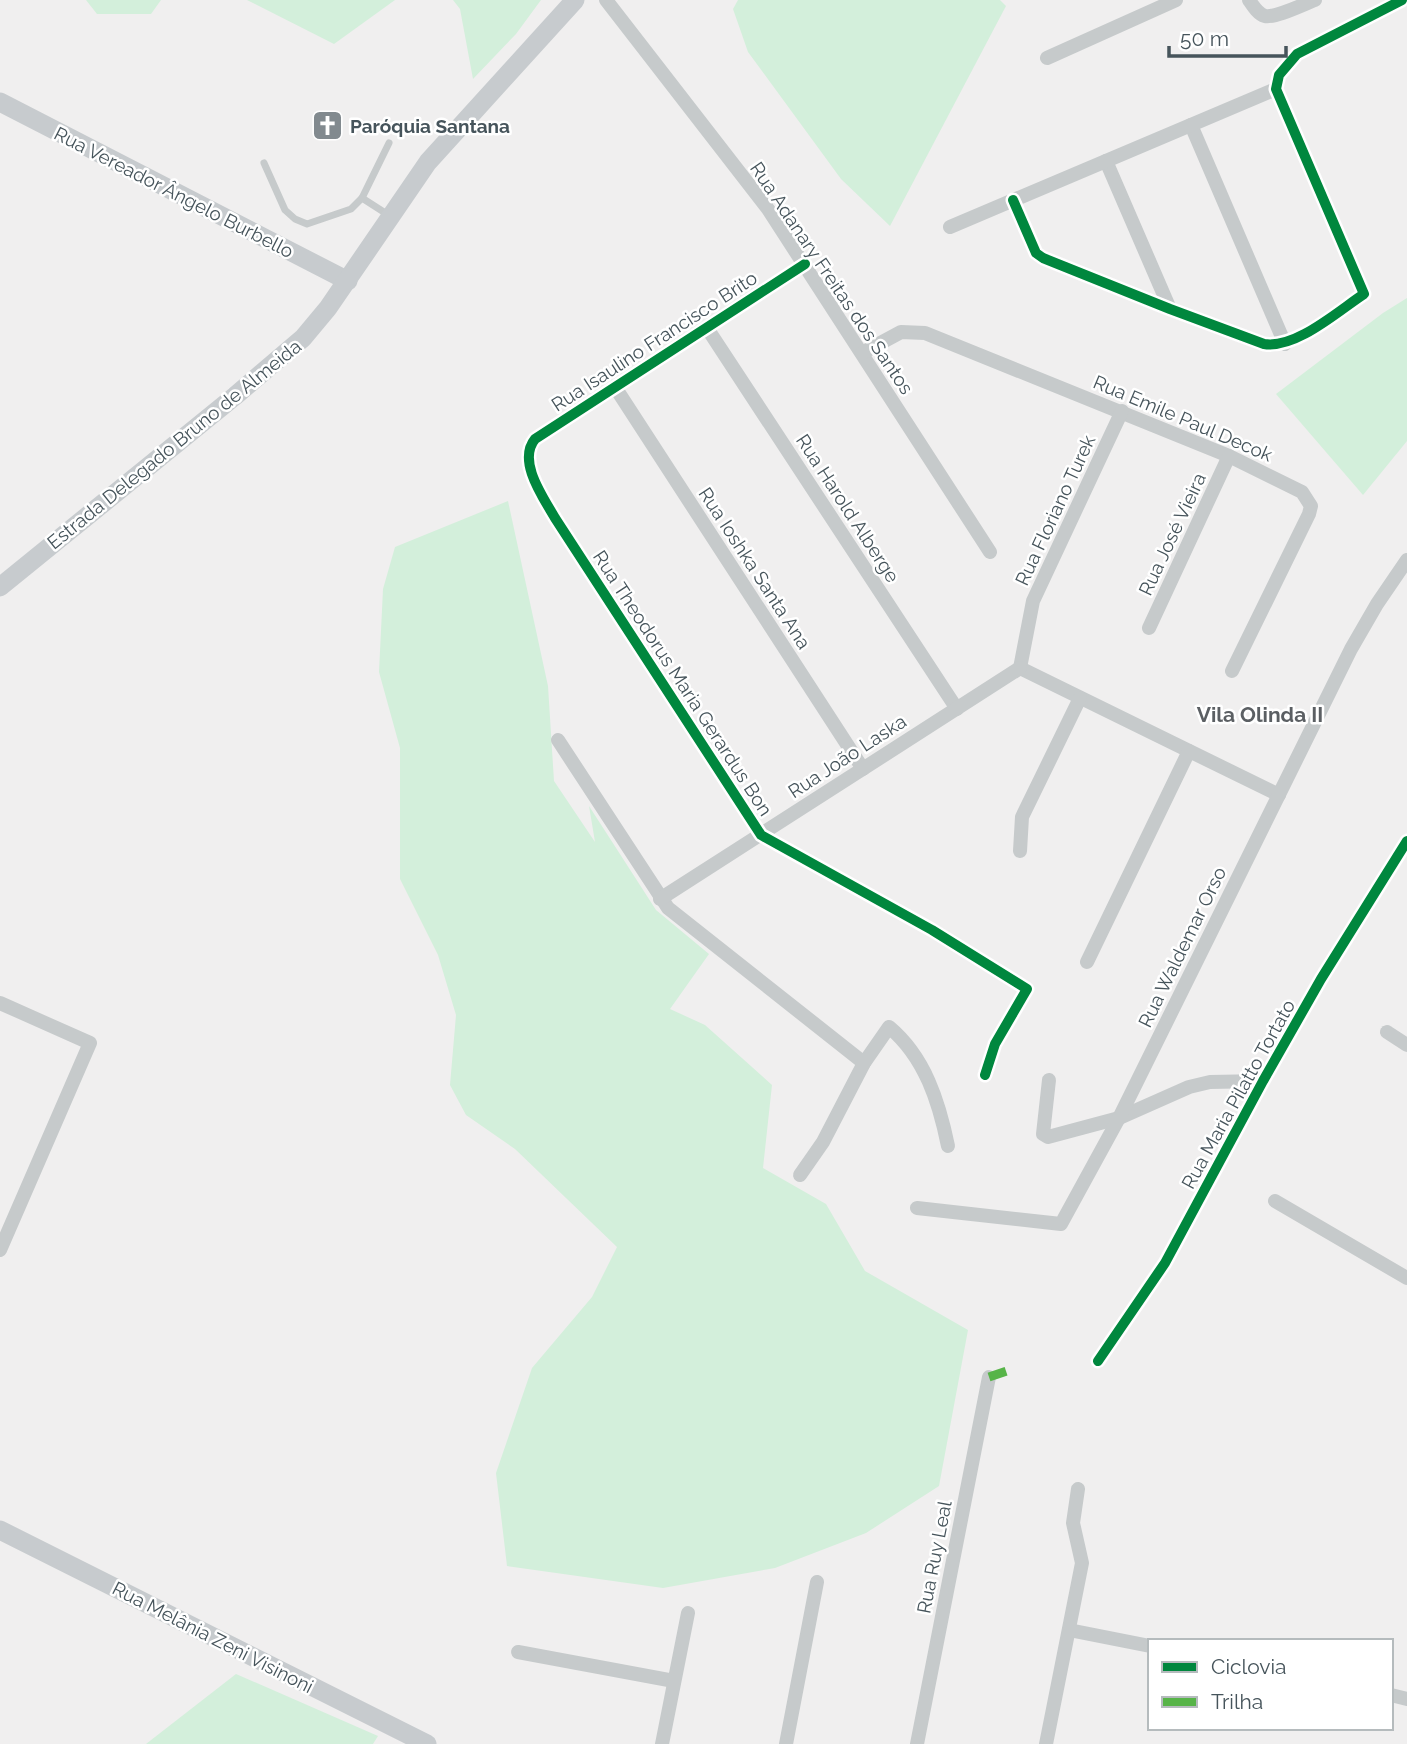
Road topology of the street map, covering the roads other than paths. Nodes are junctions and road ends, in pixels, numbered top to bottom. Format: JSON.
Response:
{"nodes":[{"id":1,"x":575,"y":0,"type":"edge"},
{"id":2,"x":606,"y":0,"type":"edge"},
{"id":3,"x":1177,"y":0,"type":"edge"},
{"id":4,"x":1249,"y":0,"type":"edge"},
{"id":5,"x":1315,"y":0,"type":"edge"},
{"id":6,"x":1402,"y":0,"type":"edge"},
{"id":7,"x":1047,"y":58,"type":"dead end"},
{"id":8,"x":1276,"y":89,"type":"junction"},
{"id":9,"x":0,"y":102,"type":"edge"},
{"id":10,"x":1191,"y":125,"type":"junction"},
{"id":11,"x":389,"y":143,"type":"dead end"},
{"id":12,"x":1106,"y":160,"type":"junction"},
{"id":13,"x":264,"y":163,"type":"dead end"},
{"id":14,"x":362,"y":198,"type":"junction"},
{"id":15,"x":1013,"y":200,"type":"junction"},
{"id":16,"x":390,"y":216,"type":"junction"},
{"id":17,"x":950,"y":227,"type":"dead end"},
{"id":18,"x":805,"y":264,"type":"junction"},
{"id":19,"x":348,"y":281,"type":"junction"},
{"id":20,"x":1170,"y":309,"type":"junction"},
{"id":21,"x":707,"y":328,"type":"junction"},
{"id":22,"x":1285,"y":344,"type":"junction"},
{"id":23,"x":862,"y":353,"type":"junction"},
{"id":24,"x":615,"y":387,"type":"junction"},
{"id":25,"x":1122,"y":411,"type":"junction"},
{"id":26,"x":528,"y":452,"type":"joint"},
{"id":27,"x":1229,"y":456,"type":"junction"},
{"id":28,"x":990,"y":552,"type":"dead end"},
{"id":29,"x":1407,"y":560,"type":"edge"},
{"id":30,"x":0,"y":587,"type":"edge"},
{"id":31,"x":1149,"y":628,"type":"dead end"},
{"id":32,"x":1020,"y":668,"type":"junction"},
{"id":33,"x":1232,"y":671,"type":"dead end"},
{"id":34,"x":1080,"y":698,"type":"junction"},
{"id":35,"x":957,"y":709,"type":"junction"},
{"id":36,"x":558,"y":740,"type":"dead end"},
{"id":37,"x":1189,"y":751,"type":"junction"},
{"id":38,"x":863,"y":769,"type":"junction"},
{"id":39,"x":1279,"y":795,"type":"junction"},
{"id":40,"x":761,"y":835,"type":"junction"},
{"id":41,"x":1407,"y":841,"type":"edge"},
{"id":42,"x":1020,"y":851,"type":"dead end"},
{"id":43,"x":660,"y":899,"type":"junction"},
{"id":44,"x":1087,"y":962,"type":"dead end"},
{"id":45,"x":0,"y":1003,"type":"edge"},
{"id":46,"x":1387,"y":1032,"type":"dead end"},
{"id":47,"x":1407,"y":1045,"type":"edge"},
{"id":48,"x":864,"y":1063,"type":"junction"},
{"id":49,"x":985,"y":1075,"type":"dead end"},
{"id":50,"x":1049,"y":1080,"type":"dead end"},
{"id":51,"x":1263,"y":1081,"type":"junction"},
{"id":52,"x":1119,"y":1118,"type":"junction"},
{"id":53,"x":948,"y":1146,"type":"dead end"},
{"id":54,"x":800,"y":1175,"type":"dead end"},
{"id":55,"x":1275,"y":1201,"type":"dead end"},
{"id":56,"x":916,"y":1208,"type":"dead end"},
{"id":57,"x":0,"y":1250,"type":"edge"},
{"id":58,"x":1407,"y":1278,"type":"edge"},
{"id":59,"x":1098,"y":1361,"type":"dead end"},
{"id":60,"x":989,"y":1377,"type":"dead end"},
{"id":61,"x":1078,"y":1489,"type":"dead end"},
{"id":62,"x":0,"y":1530,"type":"edge"},
{"id":63,"x":817,"y":1582,"type":"dead end"},
{"id":64,"x":688,"y":1614,"type":"dead end"},
{"id":65,"x":1069,"y":1629,"type":"junction"},
{"id":66,"x":1148,"y":1646,"type":"edge"},
{"id":67,"x":518,"y":1652,"type":"dead end"},
{"id":68,"x":674,"y":1681,"type":"junction"},
{"id":69,"x":419,"y":1742,"type":"edge"},
{"id":70,"x":662,"y":1744,"type":"edge"},
{"id":71,"x":786,"y":1744,"type":"edge"},
{"id":72,"x":917,"y":1744,"type":"edge"},
{"id":73,"x":1046,"y":1744,"type":"edge"}],
"edges":[{"from":1,"to":16,"type":"main road","name":"Estrada Delegado Bruno de Almeida"},
{"from":2,"to":18,"type":"street","name":"Rua Adanary Freitas dos Santos"},
{"from":3,"to":7,"type":"street"},
{"from":4,"to":5,"type":"street"},
{"from":6,"to":8,"type":"street"},
{"from":8,"to":10,"type":"street"},
{"from":8,"to":22,"type":"street"},
{"from":9,"to":19,"type":"main road","name":"Rua Vereador Ângelo Burbello"},
{"from":10,"to":12,"type":"street"},
{"from":10,"to":22,"type":"street"},
{"from":11,"to":14,"type":"lane"},
{"from":12,"to":15,"type":"street"},
{"from":12,"to":20,"type":"street"},
{"from":13,"to":14,"type":"lane"},
{"from":14,"to":16,"type":"lane"},
{"from":15,"to":17,"type":"street"},
{"from":15,"to":20,"type":"street"},
{"from":16,"to":19,"type":"main road","name":"Estrada Delegado Bruno de Almeida"},
{"from":18,"to":21,"type":"street","name":"Rua Isaulino Francisco Brito"},
{"from":18,"to":23,"type":"street","name":"Rua Adanary Freitas dos Santos"},
{"from":19,"to":30,"type":"main road","name":"Estrada Delegado Bruno de Almeida"},
{"from":20,"to":22,"type":"street"},
{"from":21,"to":24,"type":"street","name":"Rua Isaulino Francisco Brito"},
{"from":21,"to":35,"type":"street","name":"Rua Harold Alberge"},
{"from":23,"to":25,"type":"street","name":"Rua Emile Paul Decok"},
{"from":23,"to":28,"type":"street","name":"Rua Adanary Freitas dos Santos"},
{"from":24,"to":26,"type":"street","name":"Rua Isaulino Francisco Brito"},
{"from":24,"to":38,"type":"street","name":"Rua Ioshka Santa Ana"},
{"from":25,"to":27,"type":"street","name":"Rua Emile Paul Decok"},
{"from":25,"to":32,"type":"street","name":"Rua Floriano Turek"},
{"from":26,"to":40,"type":"street","name":"Rua Theodorus Maria Gerardus Bon"},
{"from":27,"to":31,"type":"street","name":"Rua José Vieira"},
{"from":27,"to":33,"type":"street","name":"Rua Emile Paul Decok"},
{"from":29,"to":39,"type":"street","name":"Rua Waldemar Orso"},
{"from":32,"to":34,"type":"street"},
{"from":32,"to":35,"type":"street","name":"Rua João Laska"},
{"from":34,"to":37,"type":"street"},
{"from":34,"to":42,"type":"street"},
{"from":35,"to":38,"type":"street","name":"Rua João Laska"},
{"from":36,"to":43,"type":"street"},
{"from":37,"to":39,"type":"street"},
{"from":37,"to":44,"type":"street"},
{"from":38,"to":40,"type":"street","name":"Rua João Laska"},
{"from":39,"to":52,"type":"street","name":"Rua Waldemar Orso"},
{"from":40,"to":43,"type":"street","name":"Rua João Laska"},
{"from":40,"to":49,"type":"street","name":"Rua Theodorus Maria Gerardus Bon"},
{"from":41,"to":51,"type":"street","name":"Rua Maria Pilatto Tortato"},
{"from":43,"to":48,"type":"street"},
{"from":45,"to":57,"type":"street"},
{"from":46,"to":47,"type":"street"},
{"from":48,"to":53,"type":"street"},
{"from":48,"to":54,"type":"street"},
{"from":50,"to":52,"type":"street"},
{"from":51,"to":52,"type":"street"},
{"from":51,"to":59,"type":"street","name":"Rua Maria Pilatto Tortato"},
{"from":52,"to":56,"type":"street","name":"Rua Waldemar Orso"},
{"from":55,"to":58,"type":"street"},
{"from":60,"to":72,"type":"street","name":"Rua Ruy Leal"},
{"from":61,"to":65,"type":"street"},
{"from":62,"to":69,"type":"main road","name":"Rua Melânia Zeni Visinoni"},
{"from":63,"to":71,"type":"street"},
{"from":64,"to":68,"type":"street"},
{"from":65,"to":66,"type":"street"},
{"from":65,"to":73,"type":"street"},
{"from":67,"to":68,"type":"street"},
{"from":68,"to":70,"type":"street"}]}
